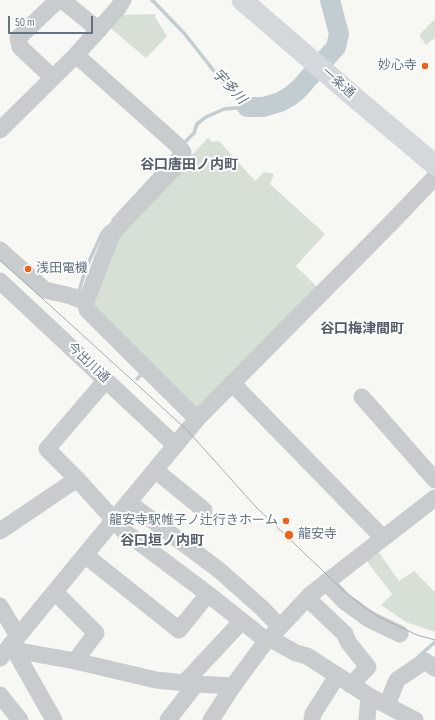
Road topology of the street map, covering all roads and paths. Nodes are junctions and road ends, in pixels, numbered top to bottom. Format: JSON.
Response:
{"nodes":[{"id":1,"x":58,"y":0,"type":"edge"},
{"id":2,"x":62,"y":0,"type":"edge"},
{"id":3,"x":123,"y":0,"type":"edge"},
{"id":4,"x":242,"y":0,"type":"edge"},
{"id":5,"x":99,"y":30,"type":"junction"},
{"id":6,"x":76,"y":55,"type":"junction"},
{"id":7,"x":53,"y":78,"type":"junction"},
{"id":8,"x":0,"y":130,"type":"edge"},
{"id":9,"x":435,"y":165,"type":"edge"},
{"id":10,"x":435,"y":177,"type":"edge"},
{"id":11,"x":0,"y":250,"type":"edge"},
{"id":12,"x":0,"y":281,"type":"edge"},
{"id":13,"x":79,"y":299,"type":"junction"},
{"id":14,"x":106,"y":380,"type":"junction"},
{"id":15,"x":232,"y":383,"type":"junction"},
{"id":16,"x":362,"y":397,"type":"dead end"},
{"id":17,"x":197,"y":419,"type":"junction"},
{"id":18,"x":175,"y":445,"type":"junction"},
{"id":19,"x":155,"y":470,"type":"junction"},
{"id":20,"x":77,"y":480,"type":"junction"},
{"id":21,"x":435,"y":480,"type":"edge"},
{"id":22,"x":435,"y":498,"type":"edge"},
{"id":23,"x":128,"y":502,"type":"junction"},
{"id":24,"x":204,"y":510,"type":"dead end"},
{"id":25,"x":114,"y":520,"type":"junction"},
{"id":26,"x":0,"y":531,"type":"edge"},
{"id":27,"x":383,"y":538,"type":"junction"},
{"id":28,"x":85,"y":555,"type":"junction"},
{"id":29,"x":326,"y":582,"type":"junction"},
{"id":30,"x":54,"y":592,"type":"junction"},
{"id":31,"x":208,"y":594,"type":"junction"},
{"id":32,"x":307,"y":598,"type":"junction"},
{"id":33,"x":0,"y":606,"type":"edge"},
{"id":34,"x":242,"y":621,"type":"junction"},
{"id":35,"x":400,"y":634,"type":"dead end"},
{"id":36,"x":272,"y":635,"type":"junction"},
{"id":37,"x":15,"y":643,"type":"junction"},
{"id":38,"x":0,"y":658,"type":"edge"},
{"id":39,"x":75,"y":661,"type":"junction"},
{"id":40,"x":435,"y":668,"type":"edge"},
{"id":41,"x":344,"y":680,"type":"junction"},
{"id":42,"x":190,"y":683,"type":"junction"},
{"id":43,"x":233,"y":686,"type":"junction"},
{"id":44,"x":0,"y":695,"type":"edge"},
{"id":45,"x":369,"y":696,"type":"junction"},
{"id":46,"x":387,"y":705,"type":"junction"},
{"id":47,"x":48,"y":718,"type":"edge"},
{"id":48,"x":217,"y":718,"type":"edge"},
{"id":49,"x":20,"y":720,"type":"edge"},
{"id":50,"x":168,"y":720,"type":"edge"},
{"id":51,"x":312,"y":720,"type":"edge"},
{"id":52,"x":367,"y":720,"type":"edge"},
{"id":53,"x":415,"y":720,"type":"edge"}],
"edges":[{"from":1,"to":7,"type":"street"},
{"from":2,"to":5,"type":"street"},
{"from":3,"to":5,"type":"street"},
{"from":4,"to":9,"type":"main road","name":"一条通"},
{"from":5,"to":6,"type":"street"},
{"from":6,"to":7,"type":"street"},
{"from":6,"to":13,"type":"street"},
{"from":7,"to":8,"type":"street"},
{"from":10,"to":15,"type":"street"},
{"from":11,"to":13,"type":"street"},
{"from":12,"to":14,"type":"street","name":"今出川通"},
{"from":13,"to":17,"type":"street"},
{"from":14,"to":18,"type":"street","name":"今出川通"},
{"from":14,"to":20,"type":"street"},
{"from":15,"to":17,"type":"street"},
{"from":15,"to":27,"type":"street"},
{"from":16,"to":21,"type":"street"},
{"from":17,"to":18,"type":"street"},
{"from":18,"to":19,"type":"street"},
{"from":19,"to":23,"type":"street"},
{"from":19,"to":24,"type":"street"},
{"from":20,"to":25,"type":"street"},
{"from":20,"to":26,"type":"street"},
{"from":22,"to":27,"type":"street"},
{"from":23,"to":25,"type":"street"},
{"from":23,"to":36,"type":"street"},
{"from":25,"to":28,"type":"street"},
{"from":25,"to":31,"type":"street"},
{"from":27,"to":29,"type":"street"},
{"from":28,"to":30,"type":"street"},
{"from":28,"to":31,"type":"street"},
{"from":29,"to":32,"type":"street"},
{"from":29,"to":35,"type":"street"},
{"from":30,"to":37,"type":"street"},
{"from":30,"to":39,"type":"street"},
{"from":31,"to":34,"type":"street"},
{"from":32,"to":36,"type":"street"},
{"from":32,"to":41,"type":"street"},
{"from":33,"to":37,"type":"street"},
{"from":34,"to":36,"type":"street"},
{"from":34,"to":42,"type":"street"},
{"from":36,"to":41,"type":"street"},
{"from":36,"to":43,"type":"street"},
{"from":37,"to":38,"type":"street"},
{"from":37,"to":39,"type":"street"},
{"from":37,"to":47,"type":"street"},
{"from":39,"to":42,"type":"street"},
{"from":40,"to":46,"type":"street"},
{"from":41,"to":45,"type":"street"},
{"from":41,"to":51,"type":"street"},
{"from":42,"to":43,"type":"street"},
{"from":42,"to":50,"type":"street"},
{"from":43,"to":48,"type":"street"},
{"from":44,"to":49,"type":"street"},
{"from":45,"to":46,"type":"street"},
{"from":45,"to":52,"type":"street"},
{"from":46,"to":53,"type":"street"}]}
